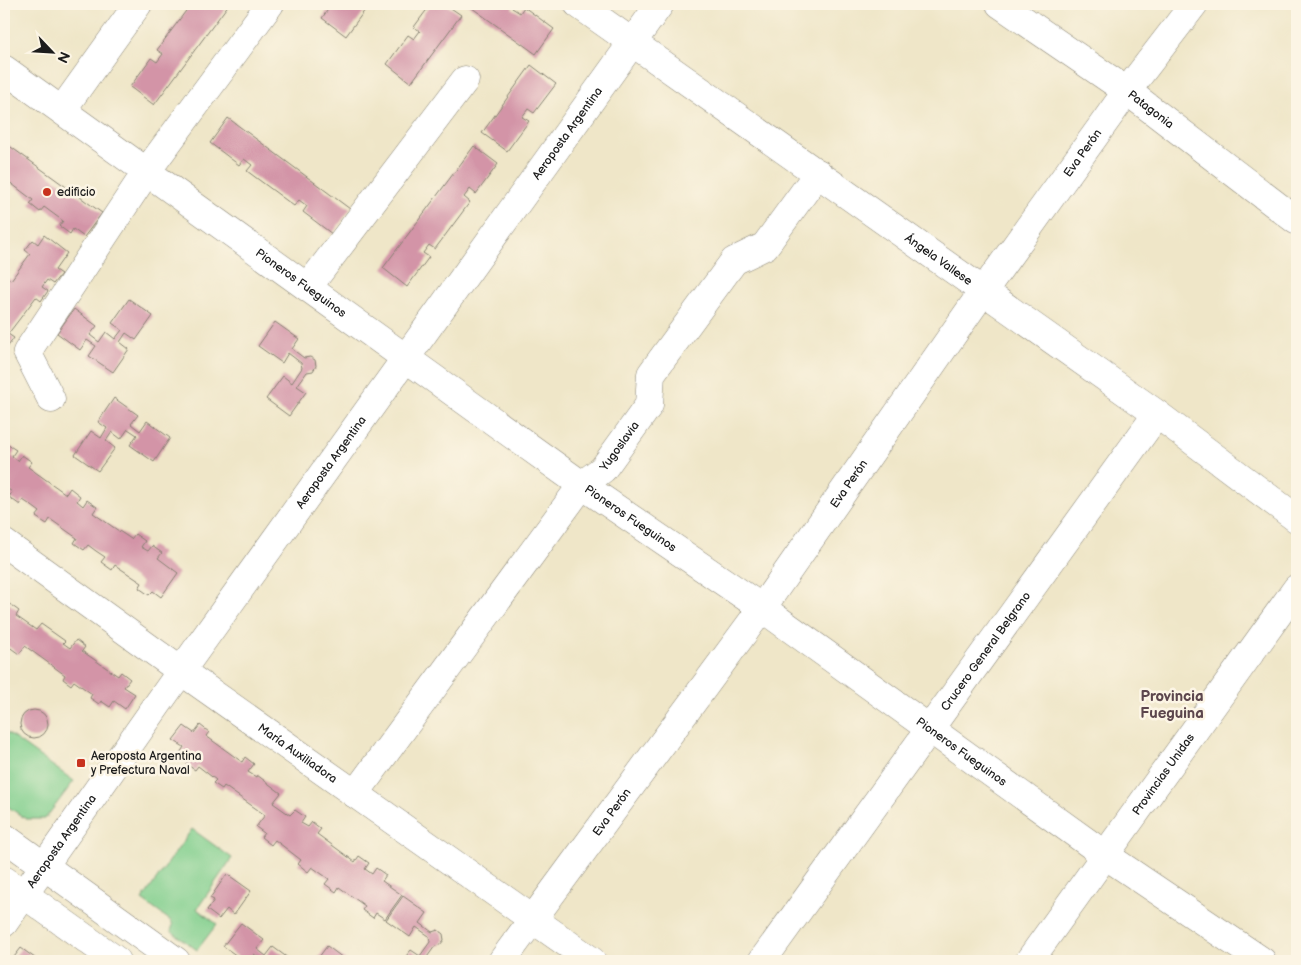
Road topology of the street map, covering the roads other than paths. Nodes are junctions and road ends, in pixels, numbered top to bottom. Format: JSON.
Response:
{"nodes":[{"id":1,"x":138,"y":4,"type":"edge"},
{"id":2,"x":270,"y":4,"type":"edge"},
{"id":3,"x":578,"y":4,"type":"edge"},
{"id":4,"x":660,"y":4,"type":"edge"},
{"id":5,"x":1000,"y":4,"type":"edge"},
{"id":6,"x":1194,"y":4,"type":"edge"},
{"id":7,"x":632,"y":42,"type":"junction"},
{"id":8,"x":4,"y":69,"type":"edge"},
{"id":9,"x":465,"y":80,"type":"dead end"},
{"id":10,"x":1127,"y":91,"type":"junction"},
{"id":11,"x":62,"y":110,"type":"junction"},
{"id":12,"x":147,"y":171,"type":"junction"},
{"id":13,"x":818,"y":172,"type":"junction"},
{"id":14,"x":1297,"y":221,"type":"edge"},
{"id":15,"x":308,"y":287,"type":"junction"},
{"id":16,"x":984,"y":290,"type":"junction"},
{"id":17,"x":406,"y":358,"type":"junction"},
{"id":18,"x":51,"y":399,"type":"dead end"},
{"id":19,"x":1157,"y":414,"type":"junction"},
{"id":20,"x":582,"y":485,"type":"junction"},
{"id":21,"x":1297,"y":519,"type":"edge"},
{"id":22,"x":4,"y":544,"type":"edge"},
{"id":23,"x":1297,"y":588,"type":"edge"},
{"id":24,"x":762,"y":608,"type":"junction"},
{"id":25,"x":181,"y":671,"type":"junction"},
{"id":26,"x":929,"y":729,"type":"junction"},
{"id":27,"x":355,"y":794,"type":"junction"},
{"id":28,"x":4,"y":838,"type":"edge"},
{"id":29,"x":1105,"y":855,"type":"junction"},
{"id":30,"x":43,"y":866,"type":"junction"},
{"id":31,"x":14,"y":887,"type":"edge"},
{"id":32,"x":532,"y":919,"type":"junction"},
{"id":33,"x":4,"y":923,"type":"edge"},
{"id":34,"x":117,"y":961,"type":"edge"},
{"id":35,"x":176,"y":961,"type":"edge"},
{"id":36,"x":502,"y":961,"type":"edge"},
{"id":37,"x":592,"y":961,"type":"edge"},
{"id":38,"x":762,"y":961,"type":"edge"},
{"id":39,"x":1029,"y":961,"type":"edge"},
{"id":40,"x":1262,"y":961,"type":"edge"}],
"edges":[{"from":1,"to":11,"type":"street"},
{"from":2,"to":12,"type":"street"},
{"from":3,"to":7,"type":"street","name":"Ángela Vallese"},
{"from":4,"to":7,"type":"street","name":"Aeroposta Argentina"},
{"from":5,"to":10,"type":"street","name":"Patagonia"},
{"from":6,"to":10,"type":"street","name":"Eva Perón"},
{"from":7,"to":13,"type":"street","name":"Ángela Vallese"},
{"from":7,"to":17,"type":"street","name":"Aeroposta Argentina"},
{"from":8,"to":11,"type":"street","name":"Pioneros Fueguinos"},
{"from":9,"to":15,"type":"street"},
{"from":10,"to":14,"type":"street","name":"Patagonia"},
{"from":10,"to":16,"type":"street","name":"Eva Perón"},
{"from":11,"to":12,"type":"street","name":"Pioneros Fueguinos"},
{"from":12,"to":15,"type":"street","name":"Pioneros Fueguinos"},
{"from":12,"to":18,"type":"street"},
{"from":13,"to":16,"type":"street","name":"Ángela Vallese"},
{"from":13,"to":20,"type":"street","name":"Yugoslavia"},
{"from":15,"to":17,"type":"street","name":"Pioneros Fueguinos"},
{"from":16,"to":19,"type":"street","name":"Ángela Vallese"},
{"from":16,"to":24,"type":"street","name":"Eva Perón"},
{"from":17,"to":20,"type":"street","name":"Pioneros Fueguinos"},
{"from":17,"to":25,"type":"street","name":"Aeroposta Argentina"},
{"from":19,"to":21,"type":"street","name":"Ángela Vallese"},
{"from":19,"to":26,"type":"street","name":"Crucero General Belgrano"},
{"from":20,"to":24,"type":"street","name":"Pioneros Fueguinos"},
{"from":20,"to":27,"type":"street","name":"Yugoslavia"},
{"from":22,"to":25,"type":"street","name":"María Auxiliadora"},
{"from":23,"to":29,"type":"street","name":"Provincias Unidas"},
{"from":24,"to":26,"type":"street","name":"Pioneros Fueguinos"},
{"from":24,"to":32,"type":"street","name":"Eva Perón"},
{"from":25,"to":27,"type":"street","name":"María Auxiliadora"},
{"from":25,"to":30,"type":"street","name":"Aeroposta Argentina"},
{"from":26,"to":29,"type":"street","name":"Pioneros Fueguinos"},
{"from":26,"to":38,"type":"street","name":"Crucero General Belgrano"},
{"from":27,"to":32,"type":"street","name":"María Auxiliadora"},
{"from":28,"to":30,"type":"street"},
{"from":29,"to":39,"type":"street","name":"Provincias Unidas"},
{"from":29,"to":40,"type":"street","name":"Pioneros Fueguinos"},
{"from":30,"to":31,"type":"street","name":"Aeroposta Argentina"},
{"from":30,"to":35,"type":"street"},
{"from":31,"to":33,"type":"street","name":"Aeroposta Argentina"},
{"from":31,"to":34,"type":"street"},
{"from":32,"to":36,"type":"street","name":"Eva Perón"},
{"from":32,"to":37,"type":"street","name":"María Auxiliadora"}]}
